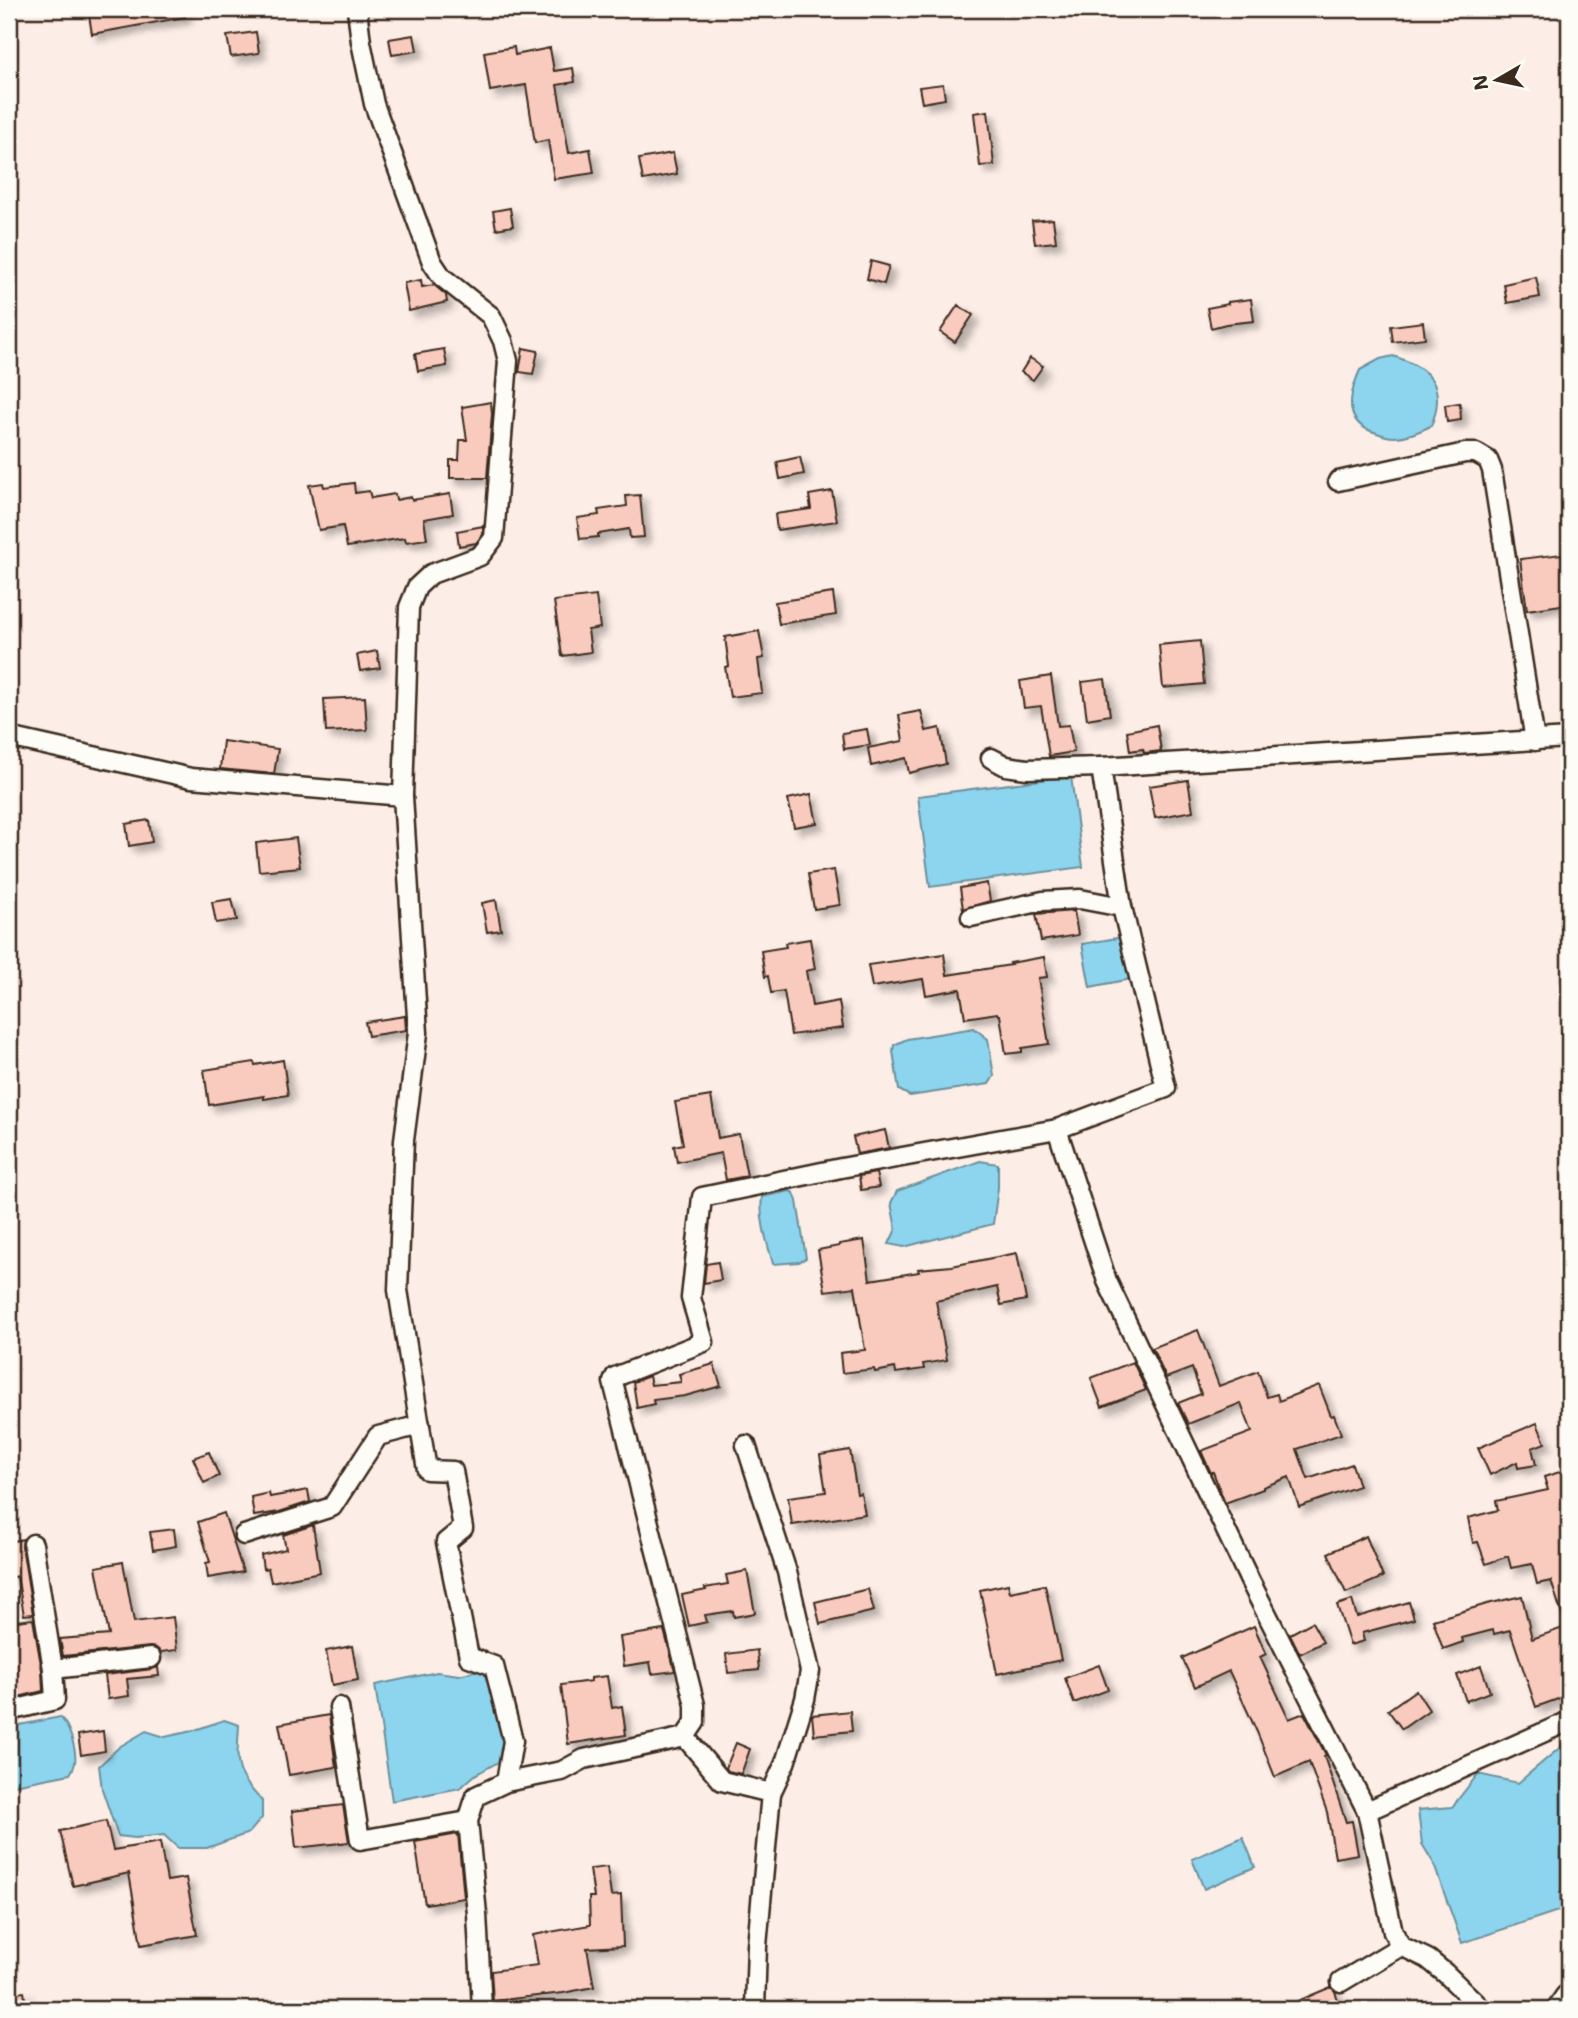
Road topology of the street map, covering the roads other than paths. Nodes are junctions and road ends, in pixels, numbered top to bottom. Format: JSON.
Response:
{"nodes":[{"id":1,"x":357,"y":9,"type":"edge"},
{"id":2,"x":1338,"y":481,"type":"dead end"},
{"id":3,"x":9,"y":737,"type":"edge"},
{"id":4,"x":1569,"y":737,"type":"edge"},
{"id":5,"x":1535,"y":741,"type":"junction"},
{"id":6,"x":990,"y":758,"type":"dead end"},
{"id":7,"x":1101,"y":767,"type":"junction"},
{"id":8,"x":403,"y":796,"type":"junction"},
{"id":9,"x":1122,"y":907,"type":"junction"},
{"id":10,"x":971,"y":917,"type":"dead end"},
{"id":11,"x":1057,"y":1129,"type":"junction"},
{"id":12,"x":420,"y":1425,"type":"junction"},
{"id":13,"x":746,"y":1445,"type":"dead end"},
{"id":14,"x":244,"y":1535,"type":"dead end"},
{"id":15,"x":33,"y":1544,"type":"dead end"},
{"id":16,"x":151,"y":1658,"type":"dead end"},
{"id":17,"x":53,"y":1669,"type":"junction"},
{"id":18,"x":339,"y":1707,"type":"dead end"},
{"id":19,"x":9,"y":1711,"type":"edge"},
{"id":20,"x":1569,"y":1721,"type":"edge"},
{"id":21,"x":685,"y":1737,"type":"junction"},
{"id":22,"x":506,"y":1782,"type":"junction"},
{"id":23,"x":771,"y":1793,"type":"junction"},
{"id":24,"x":1367,"y":1811,"type":"junction"},
{"id":25,"x":468,"y":1821,"type":"junction"},
{"id":26,"x":1401,"y":1946,"type":"junction"},
{"id":27,"x":1341,"y":1982,"type":"dead end"},
{"id":28,"x":1569,"y":1999,"type":"edge"},
{"id":29,"x":482,"y":2009,"type":"edge"},
{"id":30,"x":755,"y":2009,"type":"edge"},
{"id":31,"x":1482,"y":2009,"type":"edge"},
{"id":32,"x":1562,"y":2009,"type":"edge"}],
"edges":[{"from":1,"to":8,"type":"street"},
{"from":2,"to":5,"type":"street"},
{"from":3,"to":8,"type":"street"},
{"from":4,"to":5,"type":"street"},
{"from":5,"to":7,"type":"street"},
{"from":6,"to":7,"type":"street"},
{"from":7,"to":9,"type":"street"},
{"from":8,"to":12,"type":"street"},
{"from":9,"to":10,"type":"street"},
{"from":9,"to":11,"type":"street"},
{"from":11,"to":21,"type":"street"},
{"from":11,"to":24,"type":"street"},
{"from":12,"to":14,"type":"street"},
{"from":12,"to":22,"type":"street"},
{"from":13,"to":23,"type":"street"},
{"from":15,"to":17,"type":"street"},
{"from":16,"to":17,"type":"street"},
{"from":17,"to":19,"type":"street"},
{"from":18,"to":25,"type":"street"},
{"from":20,"to":24,"type":"street"},
{"from":21,"to":22,"type":"street"},
{"from":21,"to":23,"type":"street"},
{"from":22,"to":25,"type":"street"},
{"from":23,"to":30,"type":"street"},
{"from":24,"to":26,"type":"street"},
{"from":25,"to":29,"type":"street"},
{"from":26,"to":27,"type":"street"},
{"from":26,"to":31,"type":"street"},
{"from":28,"to":32,"type":"highway"}]}
